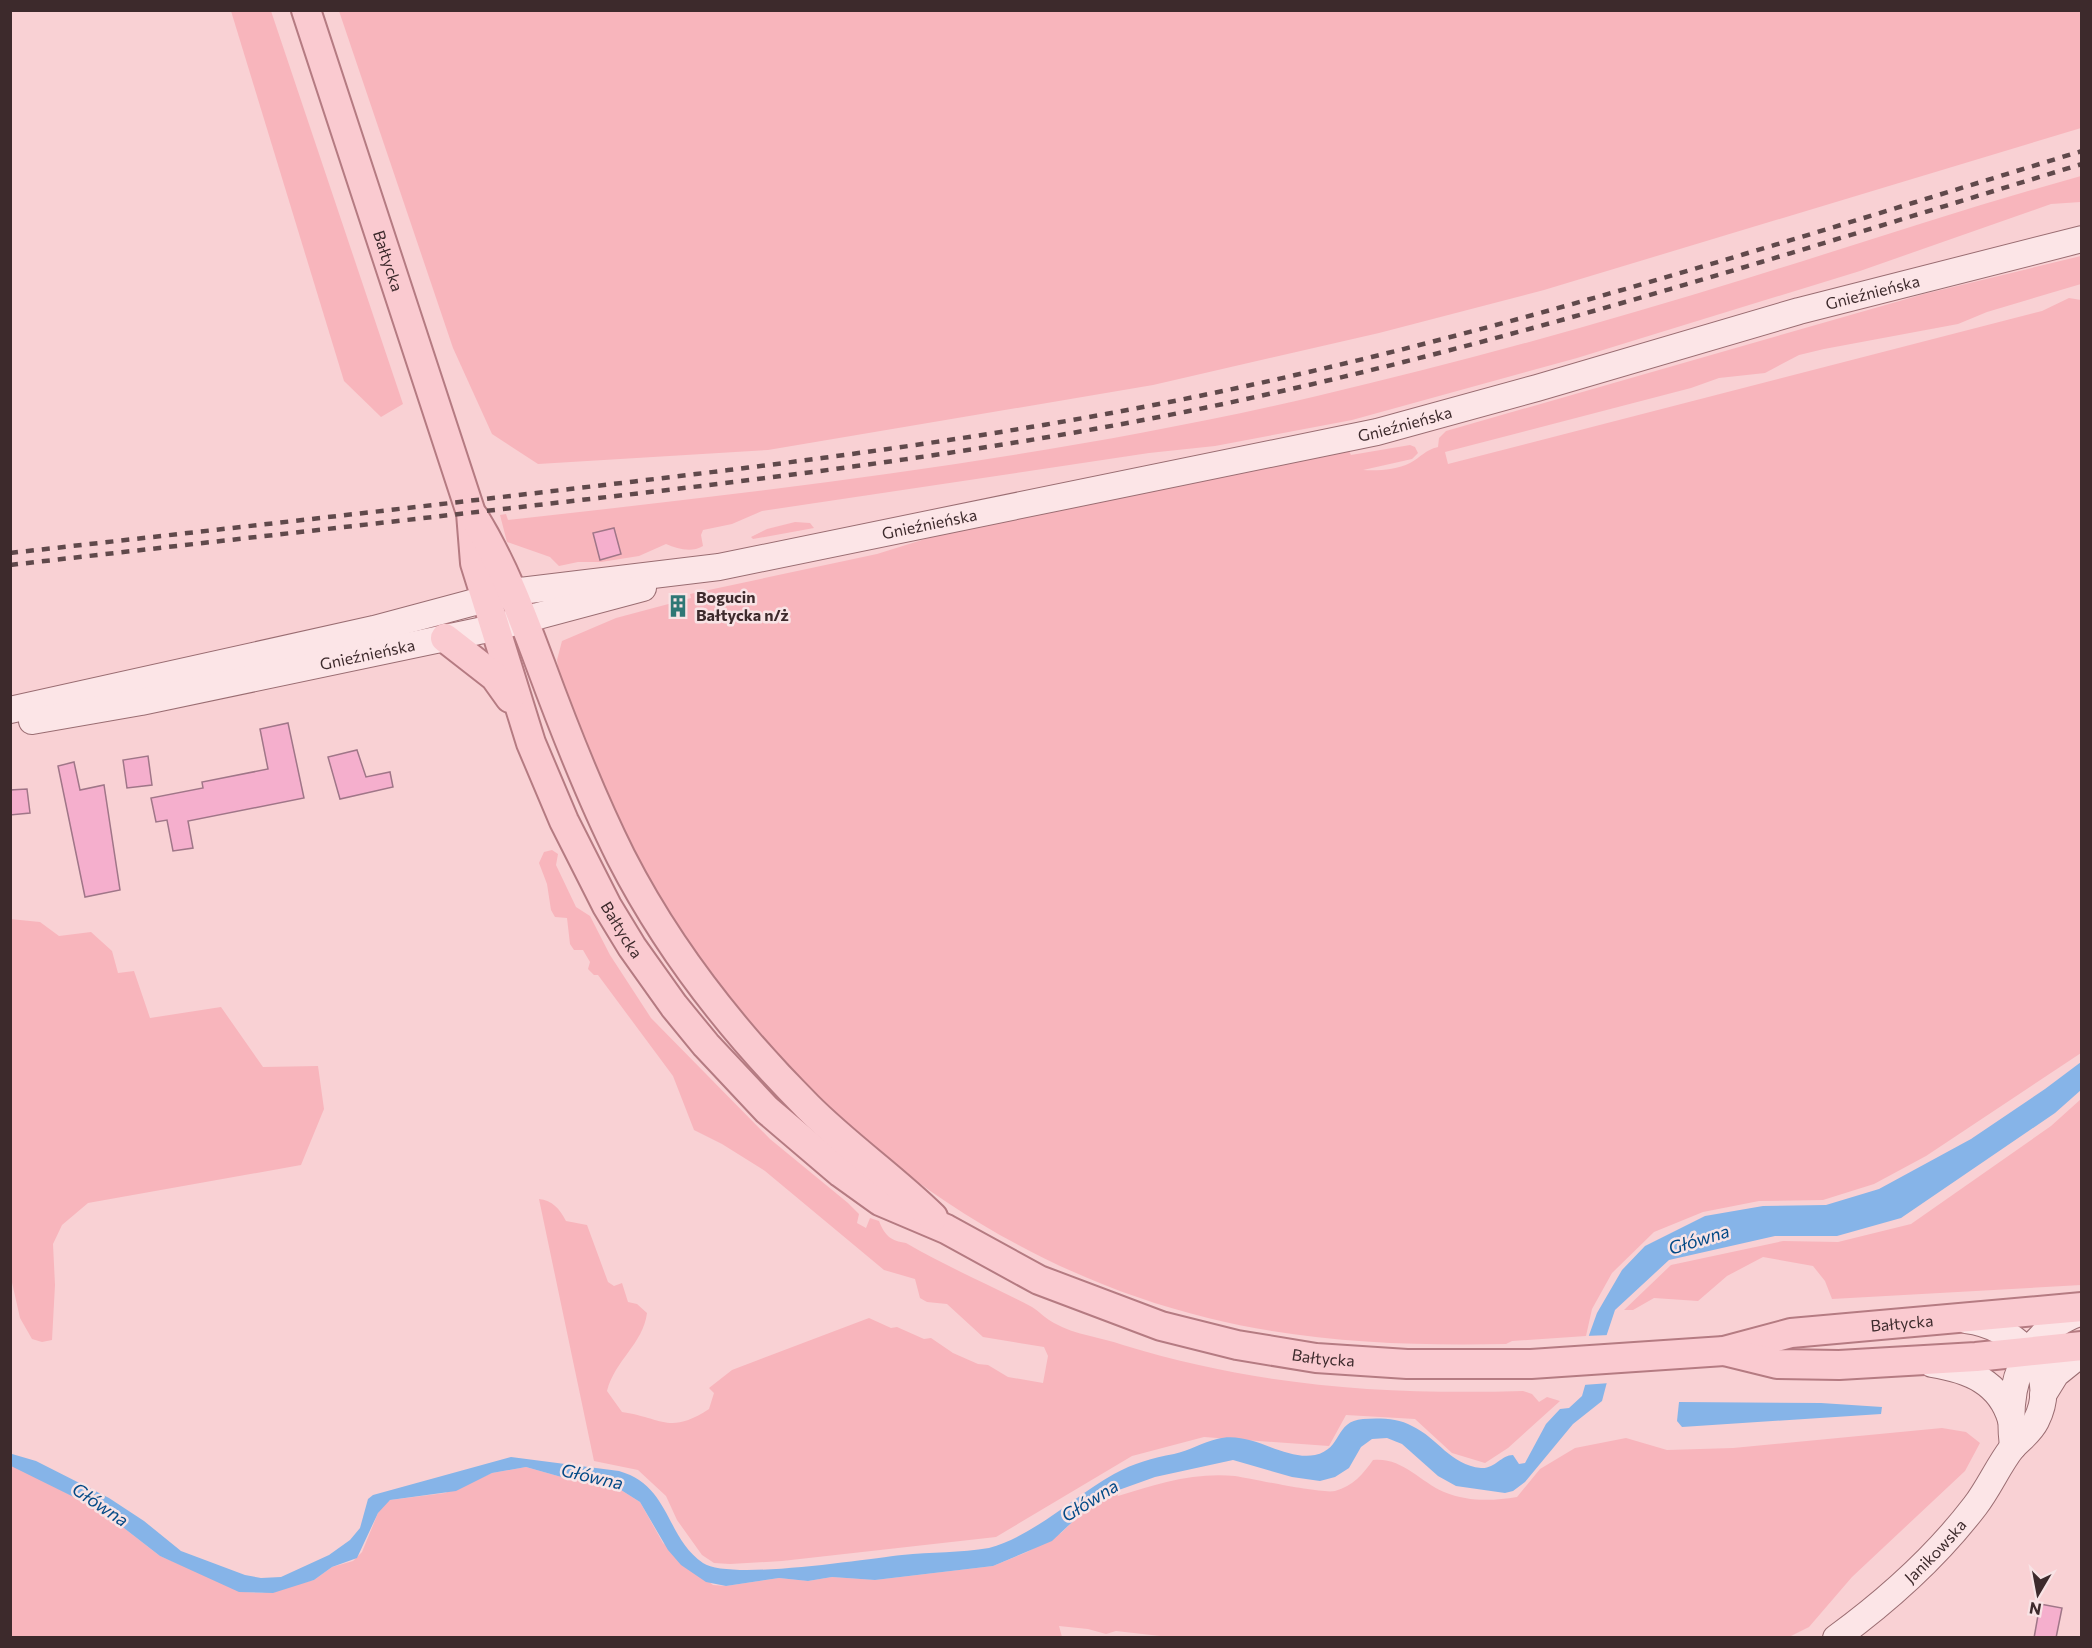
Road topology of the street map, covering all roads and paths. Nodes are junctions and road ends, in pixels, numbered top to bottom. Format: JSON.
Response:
{"nodes":[{"id":1,"x":306,"y":10,"type":"edge"},
{"id":2,"x":2082,"y":239,"type":"edge"},
{"id":3,"x":719,"y":567,"type":"junction"},
{"id":4,"x":499,"y":595,"type":"junction"},
{"id":5,"x":524,"y":621,"type":"junction"},
{"id":6,"x":494,"y":628,"type":"junction"},
{"id":7,"x":445,"y":638,"type":"junction"},
{"id":8,"x":518,"y":709,"type":"junction"},
{"id":9,"x":10,"y":710,"type":"edge"},
{"id":10,"x":10,"y":724,"type":"edge"},
{"id":11,"x":946,"y":1229,"type":"junction"},
{"id":12,"x":2082,"y":1310,"type":"edge"},
{"id":13,"x":1963,"y":1320,"type":"junction"},
{"id":14,"x":2082,"y":1346,"type":"edge"},
{"id":15,"x":1724,"y":1351,"type":"junction"},
{"id":16,"x":2030,"y":1352,"type":"junction"},
{"id":17,"x":2082,"y":1353,"type":"edge"},
{"id":18,"x":1914,"y":1362,"type":"junction"},
{"id":19,"x":2043,"y":1395,"type":"junction"},
{"id":20,"x":2013,"y":1437,"type":"junction"},
{"id":21,"x":1836,"y":1638,"type":"edge"}],
"edges":[{"from":1,"to":4,"type":"main road","name":"Bałtycka"},
{"from":2,"to":3,"type":"street","name":"Gnieźnieńska"},
{"from":3,"to":4,"type":"street","name":"Gnieźnieńska"},
{"from":3,"to":5,"type":"street","name":"Gnieźnieńska"},
{"from":4,"to":5,"type":"main road","name":"Bałtycka"},
{"from":4,"to":6,"type":"main road","name":"Bałtycka"},
{"from":4,"to":9,"type":"street","name":"Gnieźnieńska"},
{"from":5,"to":6,"type":"street","name":"Gnieźnieńska"},
{"from":5,"to":11,"type":"main road","name":"Bałtycka"},
{"from":6,"to":7,"type":"street","name":"Gnieźnieńska"},
{"from":6,"to":8,"type":"main road","name":"Bałtycka"},
{"from":7,"to":8,"type":"main road"},
{"from":7,"to":10,"type":"street","name":"Gnieźnieńska"},
{"from":8,"to":11,"type":"main road","name":"Bałtycka"},
{"from":11,"to":15,"type":"main road","name":"Bałtycka"},
{"from":12,"to":13,"type":"main road","name":"Bałtycka"},
{"from":12,"to":16,"type":"street","name":"Janikowska"},
{"from":13,"to":15,"type":"main road","name":"Bałtycka"},
{"from":13,"to":16,"type":"street"},
{"from":14,"to":16,"type":"main road","name":"Bałtycka"},
{"from":15,"to":18,"type":"main road","name":"Bałtycka"},
{"from":16,"to":18,"type":"main road","name":"Bałtycka"},
{"from":16,"to":19,"type":"street","name":"Janikowska"},
{"from":16,"to":20,"type":"street","name":"Janikowska"},
{"from":17,"to":19,"type":"street"},
{"from":18,"to":20,"type":"street"},
{"from":19,"to":20,"type":"street","name":"Janikowska"},
{"from":20,"to":21,"type":"street","name":"Janikowska"}]}
